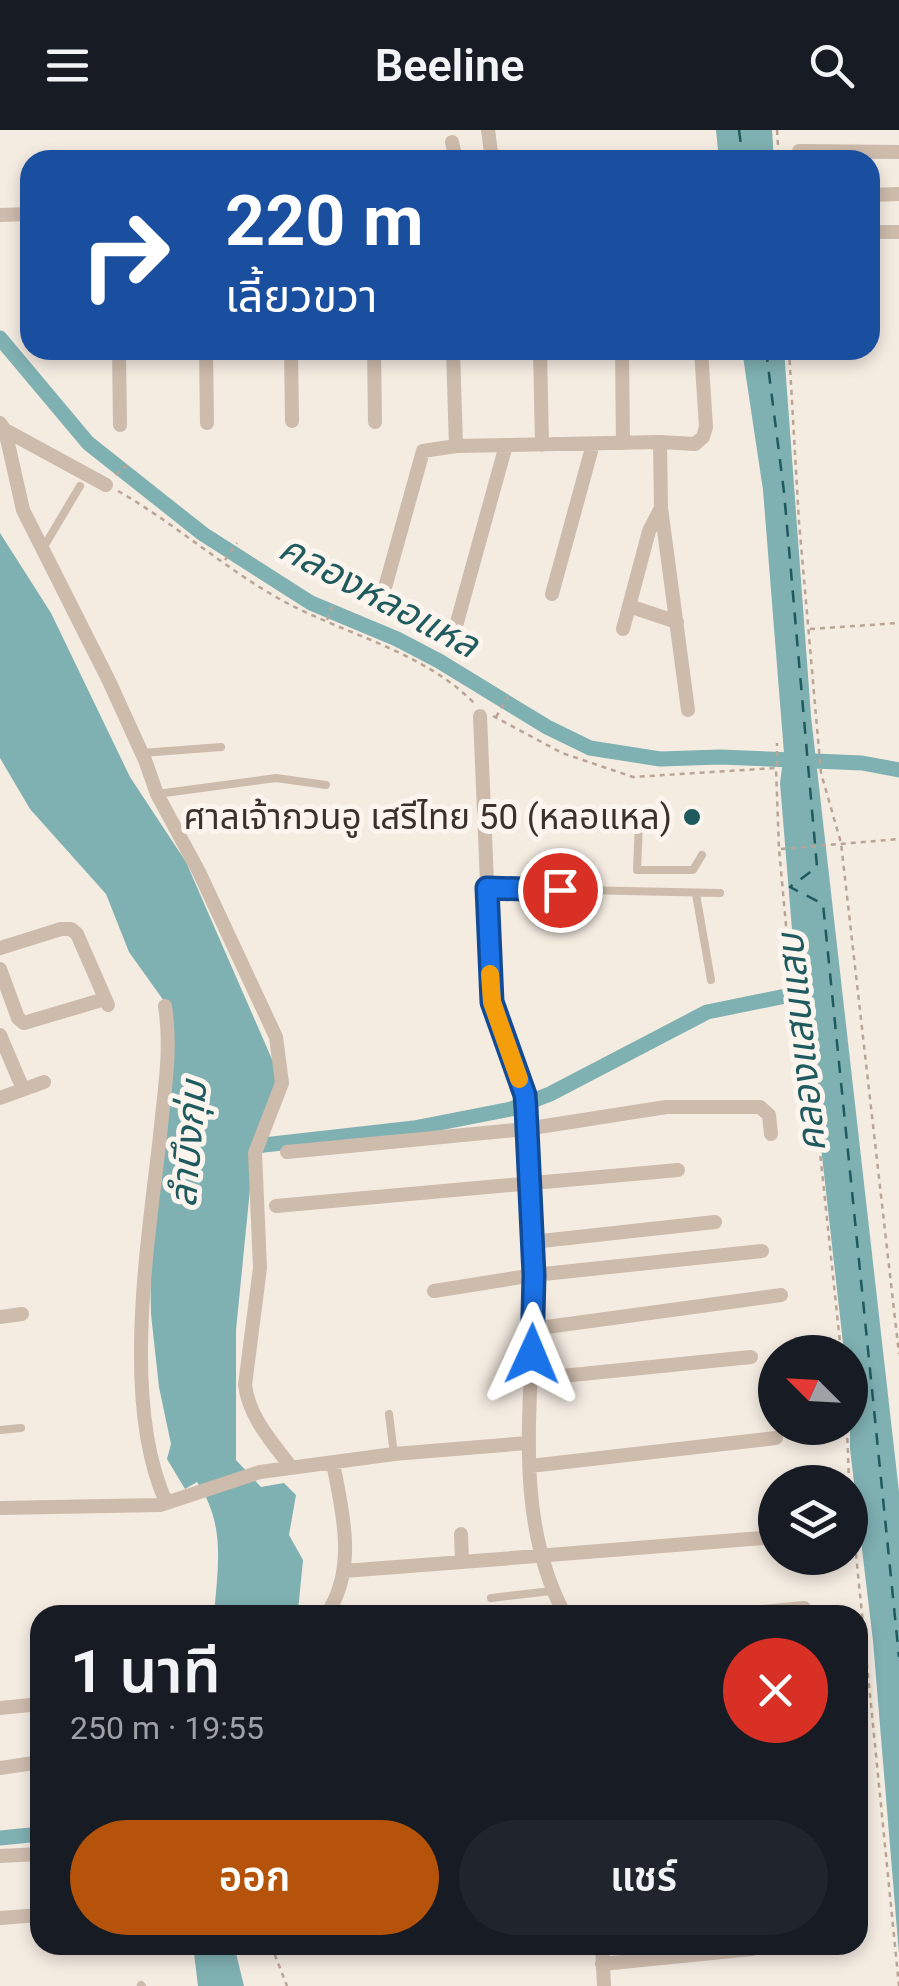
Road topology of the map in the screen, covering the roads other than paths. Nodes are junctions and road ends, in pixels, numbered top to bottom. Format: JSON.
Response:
{"nodes":[{"id":1,"x":452,"y":142,"type":"dead end"},
{"id":2,"x":454,"y":150,"type":"edge"},
{"id":3,"x":119,"y":360,"type":"edge"},
{"id":4,"x":206,"y":360,"type":"edge"},
{"id":5,"x":291,"y":360,"type":"edge"},
{"id":6,"x":374,"y":360,"type":"edge"},
{"id":7,"x":452,"y":360,"type":"edge"},
{"id":8,"x":540,"y":360,"type":"edge"},
{"id":9,"x":622,"y":360,"type":"edge"},
{"id":10,"x":703,"y":360,"type":"edge"},
{"id":11,"x":292,"y":421,"type":"dead end"},
{"id":12,"x":375,"y":422,"type":"dead end"},
{"id":13,"x":207,"y":424,"type":"dead end"},
{"id":14,"x":120,"y":425,"type":"dead end"},
{"id":15,"x":3,"y":426,"type":"edge"},
{"id":16,"x":660,"y":442,"type":"junction"},
{"id":17,"x":623,"y":443,"type":"junction"},
{"id":18,"x":542,"y":444,"type":"junction"},
{"id":19,"x":592,"y":444,"type":"junction"},
{"id":20,"x":506,"y":445,"type":"junction"},
{"id":21,"x":456,"y":446,"type":"junction"},
{"id":22,"x":106,"y":485,"type":"road end"},
{"id":23,"x":80,"y":486,"type":"dead end"},
{"id":24,"x":662,"y":508,"type":"junction"},
{"id":25,"x":42,"y":550,"type":"junction"},
{"id":26,"x":552,"y":594,"type":"dead end"},
{"id":27,"x":381,"y":602,"type":"dead end"},
{"id":28,"x":629,"y":606,"type":"junction"},
{"id":29,"x":677,"y":622,"type":"junction"},
{"id":30,"x":456,"y":626,"type":"dead end"},
{"id":31,"x":623,"y":629,"type":"dead end"},
{"id":32,"x":688,"y":710,"type":"dead end"},
{"id":33,"x":488,"y":717,"type":"road end"},
{"id":34,"x":221,"y":747,"type":"dead end"},
{"id":35,"x":142,"y":754,"type":"junction"},
{"id":36,"x":326,"y":785,"type":"dead end"},
{"id":37,"x":157,"y":794,"type":"junction"},
{"id":38,"x":638,"y":823,"type":"dead end"},
{"id":39,"x":702,"y":855,"type":"dead end"},
{"id":40,"x":636,"y":880,"type":"junction"},
{"id":41,"x":487,"y":888,"type":"junction"},
{"id":42,"x":720,"y":893,"type":"dead end"},
{"id":43,"x":696,"y":894,"type":"junction"},
{"id":44,"x":0,"y":948,"type":"edge"},
{"id":45,"x":0,"y":969,"type":"edge"},
{"id":46,"x":711,"y":980,"type":"dead end"},
{"id":47,"x":165,"y":1006,"type":"dead end"},
{"id":48,"x":0,"y":1035,"type":"edge"},
{"id":49,"x":44,"y":1082,"type":"dead end"},
{"id":50,"x":23,"y":1089,"type":"junction"},
{"id":51,"x":0,"y":1098,"type":"edge"},
{"id":52,"x":526,"y":1129,"type":"junction"},
{"id":53,"x":771,"y":1134,"type":"dead end"},
{"id":54,"x":287,"y":1152,"type":"dead end"},
{"id":55,"x":678,"y":1170,"type":"dead end"},
{"id":56,"x":528,"y":1182,"type":"junction"},
{"id":57,"x":276,"y":1206,"type":"dead end"},
{"id":58,"x":715,"y":1222,"type":"dead end"},
{"id":59,"x":532,"y":1242,"type":"junction"},
{"id":60,"x":762,"y":1251,"type":"dead end"},
{"id":61,"x":534,"y":1275,"type":"junction"},
{"id":62,"x":434,"y":1291,"type":"dead end"},
{"id":63,"x":781,"y":1294,"type":"dead end"},
{"id":64,"x":22,"y":1314,"type":"dead end"},
{"id":65,"x":0,"y":1318,"type":"edge"},
{"id":66,"x":532,"y":1328,"type":"junction"},
{"id":67,"x":751,"y":1357,"type":"dead end"},
{"id":68,"x":532,"y":1380,"type":"junction"},
{"id":69,"x":389,"y":1414,"type":"dead end"},
{"id":70,"x":21,"y":1428,"type":"dead end"},
{"id":71,"x":0,"y":1430,"type":"edge"},
{"id":72,"x":758,"y":1440,"type":"edge"},
{"id":73,"x":528,"y":1442,"type":"junction"},
{"id":74,"x":394,"y":1454,"type":"junction"},
{"id":75,"x":332,"y":1463,"type":"junction"},
{"id":76,"x":530,"y":1466,"type":"junction"},
{"id":77,"x":291,"y":1467,"type":"junction"},
{"id":78,"x":168,"y":1501,"type":"junction"},
{"id":79,"x":0,"y":1508,"type":"edge"},
{"id":80,"x":461,"y":1534,"type":"dead end"},
{"id":81,"x":758,"y":1538,"type":"edge"},
{"id":82,"x":540,"y":1554,"type":"junction"},
{"id":83,"x":462,"y":1562,"type":"junction"},
{"id":84,"x":344,"y":1570,"type":"junction"},
{"id":85,"x":551,"y":1591,"type":"junction"},
{"id":86,"x":491,"y":1598,"type":"dead end"},
{"id":87,"x":332,"y":1605,"type":"edge"},
{"id":88,"x":559,"y":1605,"type":"edge"},
{"id":89,"x":30,"y":1705,"type":"edge"},
{"id":90,"x":0,"y":1708,"type":"edge"},
{"id":91,"x":30,"y":1764,"type":"edge"},
{"id":92,"x":0,"y":1768,"type":"edge"},
{"id":93,"x":30,"y":1854,"type":"edge"},
{"id":94,"x":0,"y":1856,"type":"edge"},
{"id":95,"x":30,"y":1916,"type":"edge"},
{"id":96,"x":0,"y":1918,"type":"edge"},
{"id":97,"x":602,"y":1955,"type":"edge"},
{"id":98,"x":698,"y":1955,"type":"edge"},
{"id":99,"x":602,"y":1964,"type":"junction"},
{"id":100,"x":604,"y":1986,"type":"edge"}],
"edges":[{"from":1,"to":2,"type":"street"},
{"from":3,"to":14,"type":"street"},
{"from":4,"to":13,"type":"street"},
{"from":5,"to":11,"type":"street"},
{"from":6,"to":12,"type":"street"},
{"from":7,"to":21,"type":"street"},
{"from":8,"to":18,"type":"street"},
{"from":9,"to":17,"type":"street"},
{"from":10,"to":16,"type":"street"},
{"from":15,"to":22,"type":"street"},
{"from":15,"to":25,"type":"street"},
{"from":16,"to":17,"type":"street"},
{"from":16,"to":24,"type":"street"},
{"from":17,"to":19,"type":"street"},
{"from":18,"to":19,"type":"street"},
{"from":18,"to":20,"type":"street"},
{"from":19,"to":26,"type":"street"},
{"from":20,"to":21,"type":"street"},
{"from":20,"to":30,"type":"street"},
{"from":21,"to":27,"type":"street"},
{"from":23,"to":25,"type":"lane"},
{"from":24,"to":28,"type":"street"},
{"from":24,"to":29,"type":"street"},
{"from":25,"to":35,"type":"street"},
{"from":28,"to":29,"type":"street"},
{"from":28,"to":31,"type":"street"},
{"from":29,"to":32,"type":"street"},
{"from":33,"to":41,"type":"street"},
{"from":34,"to":35,"type":"lane"},
{"from":35,"to":37,"type":"street"},
{"from":36,"to":37,"type":"lane"},
{"from":37,"to":77,"type":"street"},
{"from":38,"to":40,"type":"lane"},
{"from":39,"to":40,"type":"lane"},
{"from":40,"to":41,"type":"lane"},
{"from":40,"to":43,"type":"lane"},
{"from":41,"to":52,"type":"street"},
{"from":42,"to":43,"type":"lane"},
{"from":43,"to":46,"type":"lane"},
{"from":44,"to":45,"type":"street"},
{"from":47,"to":78,"type":"street"},
{"from":48,"to":50,"type":"street"},
{"from":49,"to":50,"type":"street"},
{"from":50,"to":51,"type":"street"},
{"from":52,"to":53,"type":"street"},
{"from":52,"to":54,"type":"street"},
{"from":52,"to":56,"type":"street"},
{"from":55,"to":56,"type":"street"},
{"from":56,"to":57,"type":"street"},
{"from":56,"to":59,"type":"street"},
{"from":58,"to":59,"type":"street"},
{"from":59,"to":61,"type":"street"},
{"from":60,"to":61,"type":"street"},
{"from":61,"to":62,"type":"street"},
{"from":61,"to":66,"type":"street"},
{"from":63,"to":66,"type":"street"},
{"from":64,"to":65,"type":"street"},
{"from":66,"to":68,"type":"street"},
{"from":67,"to":68,"type":"street"},
{"from":68,"to":73,"type":"street"},
{"from":69,"to":74,"type":"lane"},
{"from":70,"to":71,"type":"lane"},
{"from":72,"to":76,"type":"street"},
{"from":73,"to":74,"type":"street"},
{"from":73,"to":76,"type":"street"},
{"from":74,"to":75,"type":"street"},
{"from":75,"to":77,"type":"street"},
{"from":75,"to":84,"type":"street"},
{"from":76,"to":82,"type":"street"},
{"from":77,"to":78,"type":"street"},
{"from":78,"to":79,"type":"street"},
{"from":80,"to":83,"type":"street"},
{"from":81,"to":82,"type":"street"},
{"from":82,"to":83,"type":"street"},
{"from":82,"to":85,"type":"street"},
{"from":83,"to":84,"type":"street"},
{"from":84,"to":87,"type":"street"},
{"from":85,"to":86,"type":"lane"},
{"from":85,"to":88,"type":"street"},
{"from":89,"to":90,"type":"street"},
{"from":91,"to":92,"type":"street"},
{"from":93,"to":94,"type":"street"},
{"from":95,"to":96,"type":"street"},
{"from":97,"to":99,"type":"street"},
{"from":98,"to":99,"type":"street"},
{"from":99,"to":100,"type":"street"}]}
